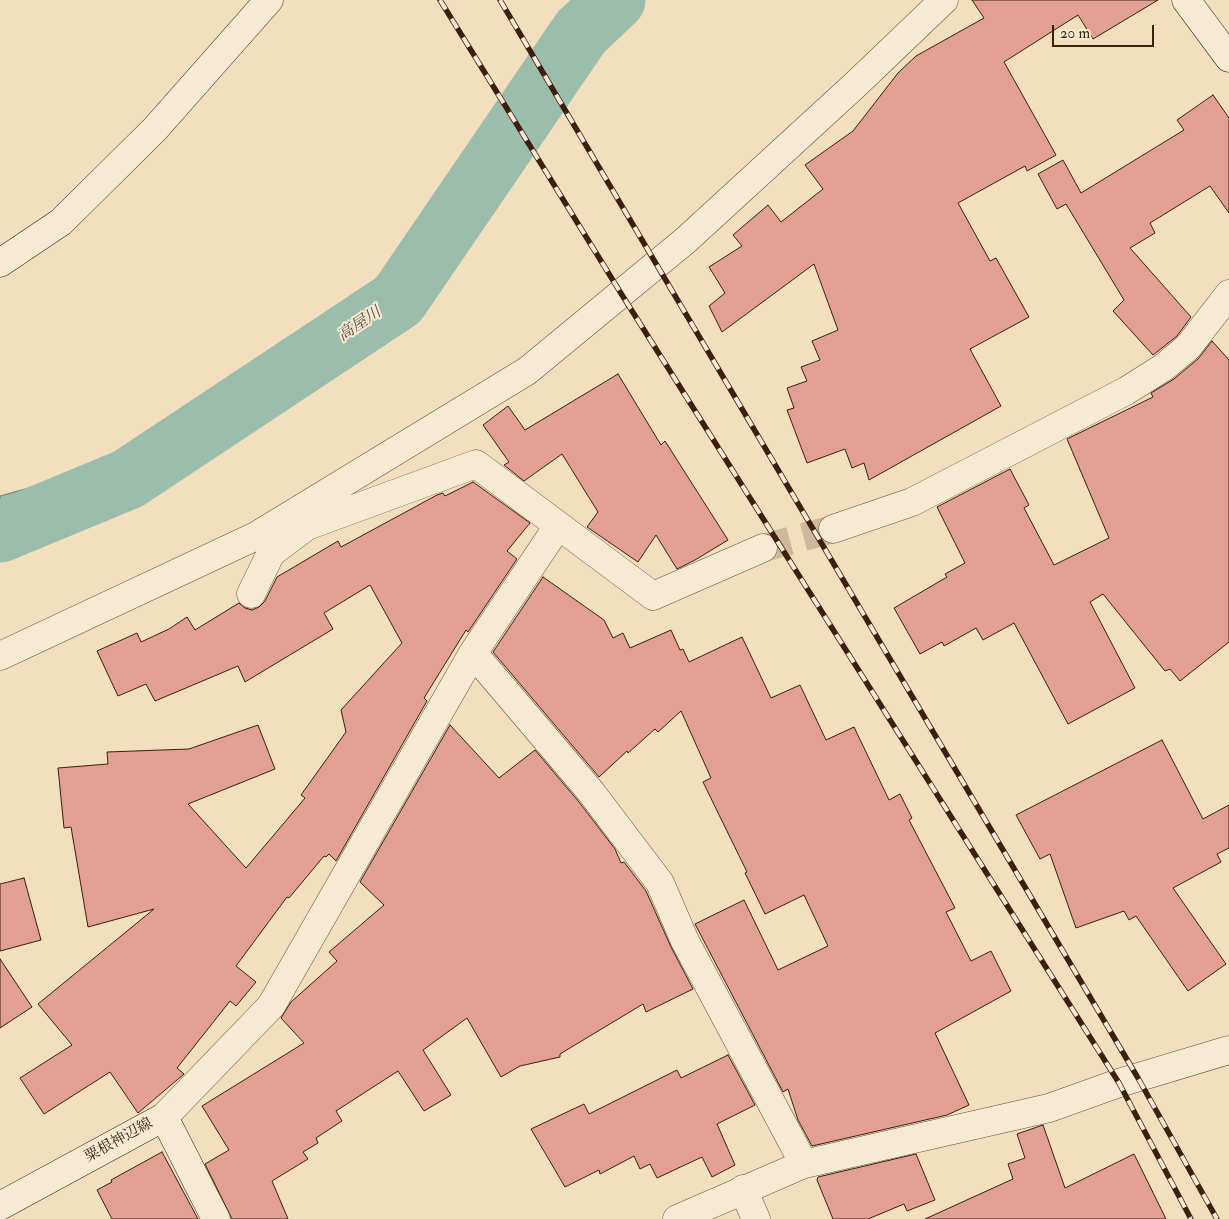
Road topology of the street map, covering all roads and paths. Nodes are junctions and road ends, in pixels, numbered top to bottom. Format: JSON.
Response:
{"nodes":[{"id":1,"x":269,"y":0,"type":"edge"},
{"id":2,"x":944,"y":0,"type":"edge"},
{"id":3,"x":1186,"y":0,"type":"edge"},
{"id":4,"x":1229,"y":58,"type":"edge"},
{"id":5,"x":0,"y":264,"type":"edge"},
{"id":6,"x":1229,"y":294,"type":"edge"},
{"id":7,"x":558,"y":526,"type":"junction"},
{"id":8,"x":833,"y":529,"type":"tunnel mouth"},
{"id":9,"x":763,"y":548,"type":"tunnel mouth"},
{"id":10,"x":251,"y":594,"type":"dead end"},
{"id":11,"x":473,"y":653,"type":"junction"},
{"id":12,"x":0,"y":656,"type":"edge"},
{"id":13,"x":1229,"y":1050,"type":"edge"},
{"id":14,"x":164,"y":1117,"type":"junction"},
{"id":15,"x":804,"y":1164,"type":"junction"},
{"id":16,"x":743,"y":1189,"type":"junction"},
{"id":17,"x":0,"y":1206,"type":"edge"},
{"id":18,"x":216,"y":1219,"type":"edge"},
{"id":19,"x":677,"y":1219,"type":"edge"},
{"id":20,"x":756,"y":1219,"type":"edge"}],
"edges":[{"from":1,"to":5,"type":"street"},
{"from":2,"to":12,"type":"street"},
{"from":3,"to":4,"type":"street"},
{"from":6,"to":8,"type":"street"},
{"from":7,"to":9,"type":"street"},
{"from":7,"to":10,"type":"street"},
{"from":7,"to":11,"type":"street"},
{"from":11,"to":14,"type":"street"},
{"from":11,"to":15,"type":"street"},
{"from":13,"to":15,"type":"street"},
{"from":14,"to":17,"type":"street","name":"粟根神辺線"},
{"from":14,"to":18,"type":"street","name":"粟根神辺線"},
{"from":15,"to":16,"type":"street"},
{"from":16,"to":19,"type":"street"},
{"from":16,"to":20,"type":"street"}]}
